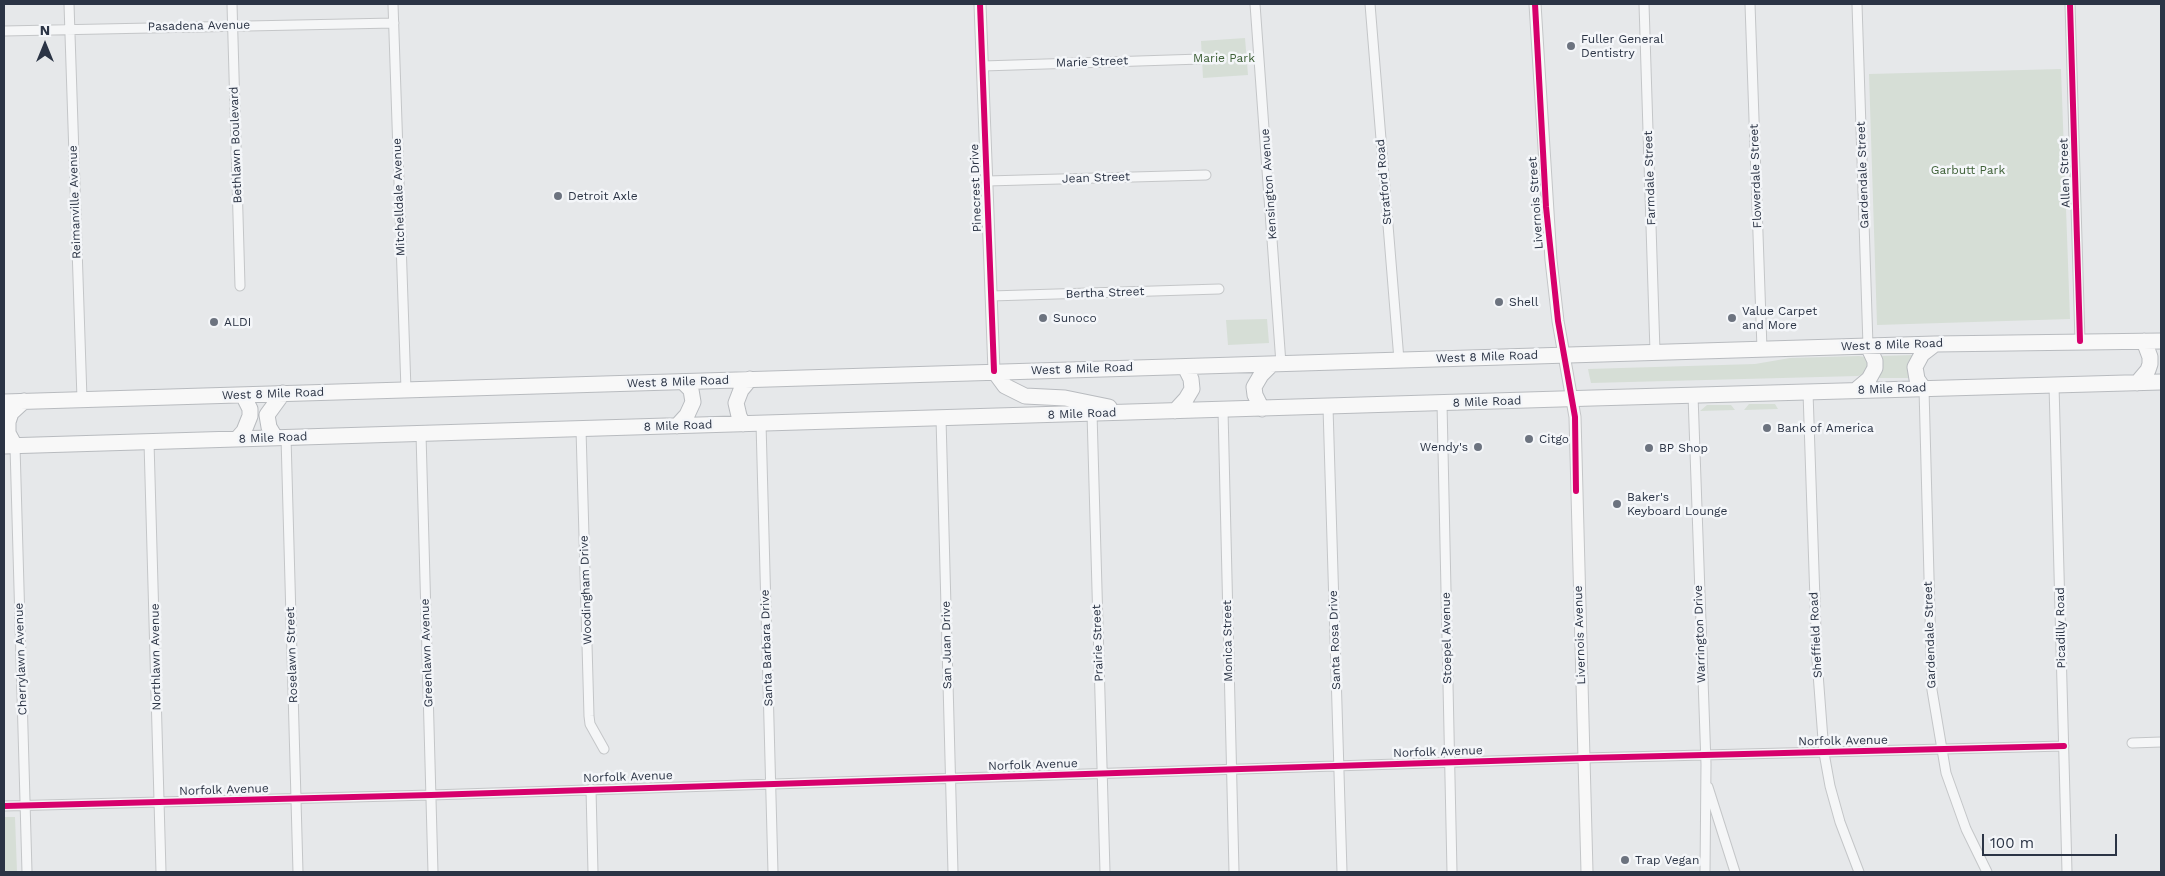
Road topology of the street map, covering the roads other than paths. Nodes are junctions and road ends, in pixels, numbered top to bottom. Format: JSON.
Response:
{"nodes":[{"id":1,"x":69,"y":4,"type":"edge"},
{"id":2,"x":232,"y":4,"type":"edge"},
{"id":3,"x":394,"y":4,"type":"edge"},
{"id":4,"x":980,"y":4,"type":"edge"},
{"id":5,"x":1255,"y":4,"type":"edge"},
{"id":6,"x":1370,"y":4,"type":"edge"},
{"id":7,"x":1534,"y":4,"type":"edge"},
{"id":8,"x":1644,"y":4,"type":"edge"},
{"id":9,"x":1750,"y":4,"type":"edge"},
{"id":10,"x":1857,"y":4,"type":"edge"},
{"id":11,"x":2070,"y":4,"type":"edge"},
{"id":12,"x":394,"y":22,"type":"junction"},
{"id":13,"x":232,"y":26,"type":"junction"},
{"id":14,"x":70,"y":29,"type":"junction"},
{"id":15,"x":4,"y":31,"type":"edge"},
{"id":16,"x":1201,"y":59,"type":"dead end"},
{"id":17,"x":983,"y":66,"type":"junction"},
{"id":18,"x":1206,"y":175,"type":"dead end"},
{"id":19,"x":987,"y":181,"type":"junction"},
{"id":20,"x":240,"y":286,"type":"dead end"},
{"id":21,"x":1219,"y":289,"type":"dead end"},
{"id":22,"x":991,"y":296,"type":"junction"},
{"id":23,"x":2080,"y":341,"type":"junction"},
{"id":24,"x":2144,"y":341,"type":"junction"},
{"id":25,"x":2161,"y":341,"type":"edge"},
{"id":26,"x":1935,"y":344,"type":"junction"},
{"id":27,"x":1868,"y":346,"type":"junction"},
{"id":28,"x":1762,"y":349,"type":"junction"},
{"id":29,"x":1655,"y":352,"type":"junction"},
{"id":30,"x":1563,"y":355,"type":"junction"},
{"id":31,"x":1398,"y":360,"type":"junction"},
{"id":32,"x":1277,"y":364,"type":"junction"},
{"id":33,"x":1185,"y":367,"type":"junction"},
{"id":34,"x":994,"y":371,"type":"junction"},
{"id":35,"x":750,"y":379,"type":"junction"},
{"id":36,"x":683,"y":382,"type":"junction"},
{"id":37,"x":2161,"y":382,"type":"edge"},
{"id":38,"x":2137,"y":383,"type":"junction"},
{"id":39,"x":2054,"y":385,"type":"junction"},
{"id":40,"x":1924,"y":388,"type":"junction"},
{"id":41,"x":406,"y":390,"type":"junction"},
{"id":42,"x":1856,"y":390,"type":"junction"},
{"id":43,"x":1808,"y":392,"type":"junction"},
{"id":44,"x":283,"y":393,"type":"junction"},
{"id":45,"x":243,"y":394,"type":"junction"},
{"id":46,"x":1693,"y":395,"type":"junction"},
{"id":47,"x":1571,"y":398,"type":"junction"},
{"id":48,"x":82,"y":399,"type":"junction"},
{"id":49,"x":24,"y":401,"type":"junction"},
{"id":50,"x":4,"y":402,"type":"edge"},
{"id":51,"x":1442,"y":403,"type":"junction"},
{"id":52,"x":1328,"y":407,"type":"junction"},
{"id":53,"x":1262,"y":408,"type":"junction"},
{"id":54,"x":1223,"y":410,"type":"junction"},
{"id":55,"x":1175,"y":411,"type":"junction"},
{"id":56,"x":1136,"y":412,"type":"junction"},
{"id":57,"x":1092,"y":413,"type":"junction"},
{"id":58,"x":941,"y":418,"type":"junction"},
{"id":59,"x":761,"y":423,"type":"junction"},
{"id":60,"x":743,"y":424,"type":"junction"},
{"id":61,"x":677,"y":426,"type":"junction"},
{"id":62,"x":581,"y":429,"type":"junction"},
{"id":63,"x":421,"y":434,"type":"junction"},
{"id":64,"x":281,"y":437,"type":"junction"},
{"id":65,"x":237,"y":439,"type":"junction"},
{"id":66,"x":149,"y":442,"type":"junction"},
{"id":67,"x":9,"y":446,"type":"edge"},
{"id":68,"x":2161,"y":742,"type":"edge"},
{"id":69,"x":2132,"y":743,"type":"dead end"},
{"id":70,"x":2064,"y":746,"type":"junction"},
{"id":71,"x":604,"y":749,"type":"dead end"},
{"id":72,"x":1941,"y":750,"type":"junction"},
{"id":73,"x":1824,"y":753,"type":"junction"},
{"id":74,"x":1705,"y":756,"type":"junction"},
{"id":75,"x":1584,"y":758,"type":"junction"},
{"id":76,"x":1450,"y":763,"type":"junction"},
{"id":77,"x":1339,"y":767,"type":"junction"},
{"id":78,"x":1232,"y":770,"type":"junction"},
{"id":79,"x":1101,"y":774,"type":"junction"},
{"id":80,"x":950,"y":779,"type":"junction"},
{"id":81,"x":1706,"y":780,"type":"junction"},
{"id":82,"x":771,"y":784,"type":"junction"},
{"id":83,"x":591,"y":789,"type":"junction"},
{"id":84,"x":431,"y":795,"type":"junction"},
{"id":85,"x":296,"y":799,"type":"junction"},
{"id":86,"x":159,"y":804,"type":"junction"},
{"id":87,"x":4,"y":806,"type":"edge"},
{"id":88,"x":25,"y":806,"type":"junction"},
{"id":89,"x":26,"y":872,"type":"edge"},
{"id":90,"x":161,"y":872,"type":"edge"},
{"id":91,"x":298,"y":872,"type":"edge"},
{"id":92,"x":433,"y":872,"type":"edge"},
{"id":93,"x":593,"y":872,"type":"edge"},
{"id":94,"x":773,"y":872,"type":"edge"},
{"id":95,"x":953,"y":872,"type":"edge"},
{"id":96,"x":1105,"y":872,"type":"edge"},
{"id":97,"x":1234,"y":872,"type":"edge"},
{"id":98,"x":1342,"y":872,"type":"edge"},
{"id":99,"x":1452,"y":872,"type":"edge"},
{"id":100,"x":1587,"y":872,"type":"edge"},
{"id":101,"x":1705,"y":872,"type":"edge"},
{"id":102,"x":1736,"y":872,"type":"edge"},
{"id":103,"x":1859,"y":872,"type":"edge"},
{"id":104,"x":1987,"y":872,"type":"edge"},
{"id":105,"x":2067,"y":872,"type":"edge"}],
"edges":[{"from":1,"to":14,"type":"street","name":"Reimanville Avenue"},
{"from":2,"to":13,"type":"street","name":"Bethlawn Boulevard"},
{"from":3,"to":12,"type":"street","name":"Mitchelldale Avenue"},
{"from":4,"to":17,"type":"street","name":"Pinecrest Drive"},
{"from":5,"to":32,"type":"street","name":"Kensington Avenue"},
{"from":6,"to":31,"type":"street","name":"Stratford Road"},
{"from":7,"to":30,"type":"street","name":"Livernois Street"},
{"from":8,"to":29,"type":"street","name":"Farmdale Street"},
{"from":9,"to":28,"type":"street","name":"Flowerdale Street"},
{"from":10,"to":27,"type":"street","name":"Gardendale Street"},
{"from":11,"to":23,"type":"street","name":"Allen Street"},
{"from":12,"to":13,"type":"street","name":"Pasadena Avenue"},
{"from":12,"to":41,"type":"street","name":"Mitchelldale Avenue"},
{"from":13,"to":14,"type":"street","name":"Pasadena Avenue"},
{"from":13,"to":20,"type":"street","name":"Bethlawn Boulevard"},
{"from":14,"to":15,"type":"street","name":"Pasadena Avenue"},
{"from":14,"to":48,"type":"street","name":"Reimanville Avenue"},
{"from":16,"to":17,"type":"street","name":"Marie Street"},
{"from":17,"to":19,"type":"street","name":"Pinecrest Drive"},
{"from":18,"to":19,"type":"street","name":"Jean Street"},
{"from":19,"to":22,"type":"street","name":"Pinecrest Drive"},
{"from":21,"to":22,"type":"street","name":"Bertha Street"},
{"from":22,"to":34,"type":"street","name":"Pinecrest Drive"},
{"from":23,"to":24,"type":"highway","name":"West 8 Mile Road"},
{"from":23,"to":26,"type":"highway","name":"West 8 Mile Road"},
{"from":24,"to":25,"type":"highway","name":"West 8 Mile Road"},
{"from":24,"to":38,"type":"highway"},
{"from":26,"to":27,"type":"highway","name":"West 8 Mile Road"},
{"from":26,"to":40,"type":"highway"},
{"from":27,"to":28,"type":"highway","name":"West 8 Mile Road"},
{"from":27,"to":42,"type":"highway"},
{"from":28,"to":29,"type":"highway","name":"West 8 Mile Road"},
{"from":29,"to":30,"type":"highway","name":"West 8 Mile Road"},
{"from":30,"to":31,"type":"highway","name":"West 8 Mile Road"},
{"from":30,"to":47,"type":"street","name":"Livernois Street"},
{"from":31,"to":32,"type":"highway","name":"West 8 Mile Road"},
{"from":32,"to":33,"type":"highway","name":"West 8 Mile Road"},
{"from":32,"to":53,"type":"highway"},
{"from":33,"to":34,"type":"highway","name":"West 8 Mile Road"},
{"from":33,"to":55,"type":"highway"},
{"from":34,"to":35,"type":"highway","name":"West 8 Mile Road"},
{"from":34,"to":56,"type":"highway"},
{"from":35,"to":36,"type":"highway","name":"West 8 Mile Road"},
{"from":35,"to":60,"type":"highway"},
{"from":36,"to":41,"type":"highway","name":"West 8 Mile Road"},
{"from":36,"to":61,"type":"highway"},
{"from":37,"to":38,"type":"highway","name":"8 Mile Road"},
{"from":38,"to":39,"type":"highway","name":"8 Mile Road"},
{"from":39,"to":40,"type":"highway","name":"8 Mile Road"},
{"from":39,"to":70,"type":"street","name":"Picadilly Road"},
{"from":40,"to":42,"type":"highway","name":"8 Mile Road"},
{"from":40,"to":72,"type":"street","name":"Gardendale Street"},
{"from":41,"to":44,"type":"highway","name":"West 8 Mile Road"},
{"from":42,"to":43,"type":"highway","name":"8 Mile Road"},
{"from":43,"to":46,"type":"highway","name":"8 Mile Road"},
{"from":43,"to":73,"type":"street","name":"Sheffield Road"},
{"from":44,"to":45,"type":"highway","name":"West 8 Mile Road"},
{"from":44,"to":64,"type":"highway"},
{"from":45,"to":48,"type":"highway","name":"West 8 Mile Road"},
{"from":45,"to":65,"type":"highway"},
{"from":46,"to":47,"type":"highway","name":"8 Mile Road"},
{"from":46,"to":74,"type":"street","name":"Warrington Drive"},
{"from":47,"to":51,"type":"highway","name":"8 Mile Road"},
{"from":47,"to":75,"type":"street","name":"Livernois Avenue"},
{"from":48,"to":49,"type":"highway","name":"West 8 Mile Road"},
{"from":49,"to":50,"type":"highway","name":"West 8 Mile Road"},
{"from":49,"to":67,"type":"highway"},
{"from":51,"to":52,"type":"highway","name":"8 Mile Road"},
{"from":51,"to":76,"type":"street","name":"Stoepel Avenue"},
{"from":52,"to":53,"type":"highway","name":"8 Mile Road"},
{"from":52,"to":77,"type":"street","name":"Santa Rosa Drive"},
{"from":53,"to":54,"type":"highway","name":"8 Mile Road"},
{"from":54,"to":55,"type":"highway","name":"8 Mile Road"},
{"from":54,"to":78,"type":"street","name":"Monica Street"},
{"from":55,"to":56,"type":"highway","name":"8 Mile Road"},
{"from":56,"to":57,"type":"highway","name":"8 Mile Road"},
{"from":57,"to":58,"type":"highway","name":"8 Mile Road"},
{"from":57,"to":79,"type":"street","name":"Prairie Street"},
{"from":58,"to":59,"type":"highway","name":"8 Mile Road"},
{"from":58,"to":80,"type":"street","name":"San Juan Drive"},
{"from":59,"to":60,"type":"highway","name":"8 Mile Road"},
{"from":59,"to":82,"type":"street","name":"Santa Barbara Drive"},
{"from":60,"to":61,"type":"highway","name":"8 Mile Road"},
{"from":61,"to":62,"type":"highway","name":"8 Mile Road"},
{"from":62,"to":63,"type":"highway","name":"8 Mile Road"},
{"from":62,"to":71,"type":"street","name":"Woodingham Drive"},
{"from":63,"to":64,"type":"highway","name":"8 Mile Road"},
{"from":63,"to":84,"type":"street","name":"Greenlawn Avenue"},
{"from":64,"to":65,"type":"highway","name":"8 Mile Road"},
{"from":64,"to":85,"type":"street","name":"Roselawn Street"},
{"from":65,"to":66,"type":"highway","name":"8 Mile Road"},
{"from":66,"to":67,"type":"highway","name":"8 Mile Road"},
{"from":66,"to":86,"type":"street","name":"Northlawn Avenue"},
{"from":67,"to":88,"type":"street","name":"Cherrylawn Avenue"},
{"from":68,"to":69,"type":"street"},
{"from":70,"to":72,"type":"street","name":"Norfolk Avenue"},
{"from":70,"to":105,"type":"street","name":"Picadilly Road"},
{"from":72,"to":73,"type":"street","name":"Norfolk Avenue"},
{"from":72,"to":104,"type":"street","name":"Gardendale Street"},
{"from":73,"to":74,"type":"street","name":"Norfolk Avenue"},
{"from":73,"to":103,"type":"street","name":"Sheffield Road"},
{"from":74,"to":75,"type":"street","name":"Norfolk Avenue"},
{"from":74,"to":81,"type":"street","name":"Warrington Drive"},
{"from":75,"to":76,"type":"street","name":"Norfolk Avenue"},
{"from":75,"to":100,"type":"street","name":"Livernois Avenue"},
{"from":76,"to":77,"type":"street","name":"Norfolk Avenue"},
{"from":76,"to":99,"type":"street","name":"Stoepel Avenue"},
{"from":77,"to":78,"type":"street","name":"Norfolk Avenue"},
{"from":77,"to":98,"type":"street","name":"Santa Rosa Drive"},
{"from":78,"to":79,"type":"street","name":"Norfolk Avenue"},
{"from":78,"to":97,"type":"street","name":"Monica Street"},
{"from":79,"to":80,"type":"street","name":"Norfolk Avenue"},
{"from":79,"to":96,"type":"street","name":"Prairie Street"},
{"from":80,"to":82,"type":"street","name":"Norfolk Avenue"},
{"from":80,"to":95,"type":"street","name":"San Juan Drive"},
{"from":81,"to":101,"type":"street","name":"Warrington Drive"},
{"from":81,"to":102,"type":"street"},
{"from":82,"to":83,"type":"street","name":"Norfolk Avenue"},
{"from":82,"to":94,"type":"street","name":"Santa Barbara Drive"},
{"from":83,"to":84,"type":"street","name":"Norfolk Avenue"},
{"from":83,"to":93,"type":"street"},
{"from":84,"to":85,"type":"street","name":"Norfolk Avenue"},
{"from":84,"to":92,"type":"street","name":"Greenlawn Avenue"},
{"from":85,"to":86,"type":"street","name":"Norfolk Avenue"},
{"from":85,"to":91,"type":"street","name":"Roselawn Street"},
{"from":86,"to":88,"type":"street","name":"Norfolk Avenue"},
{"from":86,"to":90,"type":"street","name":"Northlawn Avenue"},
{"from":87,"to":88,"type":"street","name":"Norfolk Avenue"},
{"from":88,"to":89,"type":"street","name":"Cherrylawn Avenue"}]}
